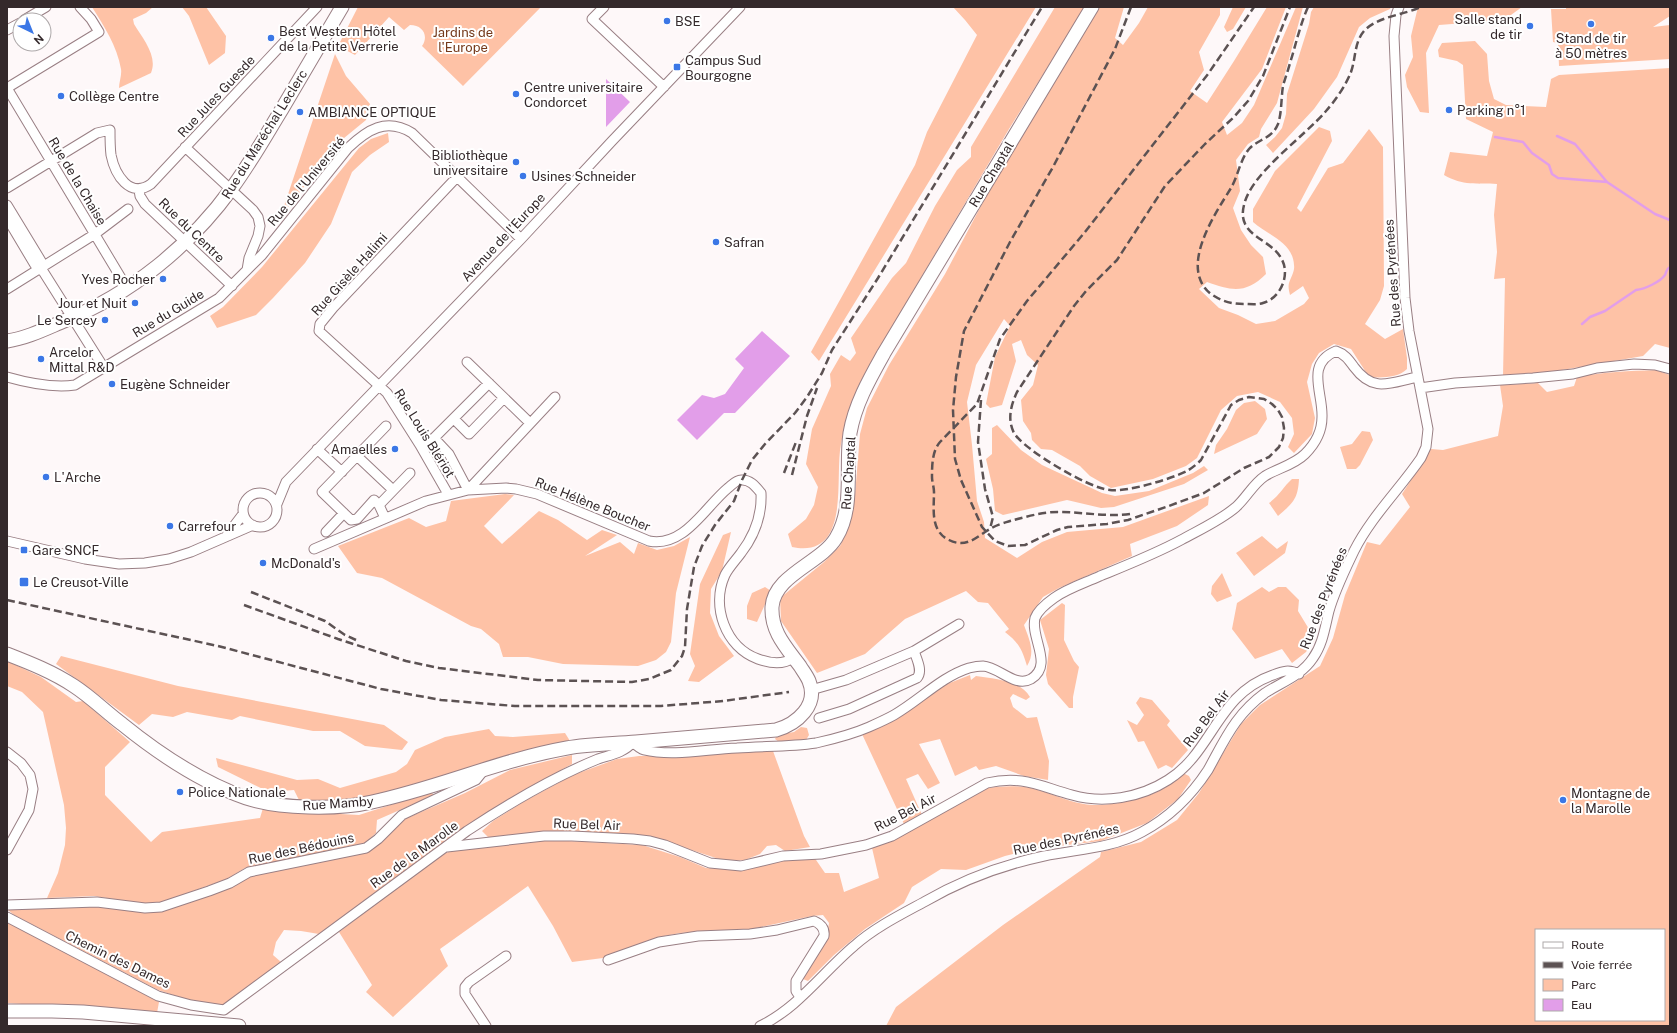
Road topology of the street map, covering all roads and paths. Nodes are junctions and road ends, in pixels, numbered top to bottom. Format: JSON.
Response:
{"nodes":[{"id":1,"x":80,"y":7,"type":"edge"},
{"id":2,"x":317,"y":7,"type":"edge"},
{"id":3,"x":342,"y":7,"type":"edge"},
{"id":4,"x":604,"y":7,"type":"edge"},
{"id":5,"x":740,"y":7,"type":"edge"},
{"id":6,"x":1092,"y":7,"type":"edge"},
{"id":7,"x":1399,"y":7,"type":"edge"},
{"id":8,"x":664,"y":87,"type":"junction"},
{"id":9,"x":7,"y":88,"type":"edge"},
{"id":10,"x":185,"y":148,"type":"junction"},
{"id":11,"x":51,"y":161,"type":"junction"},
{"id":12,"x":457,"y":177,"type":"junction"},
{"id":13,"x":7,"y":188,"type":"edge"},
{"id":14,"x":231,"y":189,"type":"junction"},
{"id":15,"x":139,"y":190,"type":"junction"},
{"id":16,"x":135,"y":200,"type":"dead end"},
{"id":17,"x":7,"y":205,"type":"edge"},
{"id":18,"x":128,"y":209,"type":"dead end"},
{"id":19,"x":7,"y":218,"type":"edge"},
{"id":20,"x":95,"y":234,"type":"junction"},
{"id":21,"x":521,"y":239,"type":"junction"},
{"id":22,"x":185,"y":242,"type":"junction"},
{"id":23,"x":41,"y":268,"type":"junction"},
{"id":24,"x":246,"y":272,"type":"junction"},
{"id":25,"x":232,"y":286,"type":"junction"},
{"id":26,"x":127,"y":288,"type":"junction"},
{"id":27,"x":7,"y":289,"type":"edge"},
{"id":28,"x":73,"y":318,"type":"junction"},
{"id":29,"x":7,"y":341,"type":"edge"},
{"id":30,"x":467,"y":362,"type":"dead end"},
{"id":31,"x":104,"y":368,"type":"junction"},
{"id":32,"x":1670,"y":369,"type":"edge"},
{"id":33,"x":7,"y":377,"type":"edge"},
{"id":34,"x":1418,"y":377,"type":"junction"},
{"id":35,"x":488,"y":383,"type":"junction"},
{"id":36,"x":379,"y":386,"type":"junction"},
{"id":37,"x":1420,"y":388,"type":"junction"},
{"id":38,"x":555,"y":397,"type":"dead end"},
{"id":39,"x":504,"y":398,"type":"junction"},
{"id":40,"x":454,"y":419,"type":"junction"},
{"id":41,"x":530,"y":423,"type":"junction"},
{"id":42,"x":386,"y":426,"type":"dead end"},
{"id":43,"x":434,"y":438,"type":"junction"},
{"id":44,"x":420,"y":445,"type":"junction"},
{"id":45,"x":317,"y":449,"type":"junction"},
{"id":46,"x":357,"y":456,"type":"junction"},
{"id":47,"x":342,"y":472,"type":"junction"},
{"id":48,"x":410,"y":472,"type":"dead end"},
{"id":49,"x":284,"y":485,"type":"junction"},
{"id":50,"x":393,"y":490,"type":"junction"},
{"id":51,"x":468,"y":490,"type":"junction"},
{"id":52,"x":265,"y":493,"type":"junction"},
{"id":53,"x":448,"y":494,"type":"junction"},
{"id":54,"x":277,"y":504,"type":"junction"},
{"id":55,"x":379,"y":505,"type":"junction"},
{"id":56,"x":344,"y":513,"type":"junction"},
{"id":57,"x":244,"y":514,"type":"junction"},
{"id":58,"x":385,"y":518,"type":"junction"},
{"id":59,"x":253,"y":526,"type":"junction"},
{"id":60,"x":326,"y":532,"type":"dead end"},
{"id":61,"x":226,"y":536,"type":"junction"},
{"id":62,"x":7,"y":541,"type":"edge"},
{"id":63,"x":314,"y":549,"type":"dead end"},
{"id":64,"x":959,"y":624,"type":"dead end"},
{"id":65,"x":914,"y":651,"type":"junction"},
{"id":66,"x":7,"y":654,"type":"edge"},
{"id":67,"x":793,"y":658,"type":"junction"},
{"id":68,"x":1299,"y":674,"type":"junction"},
{"id":69,"x":811,"y":690,"type":"junction"},
{"id":70,"x":819,"y":718,"type":"dead end"},
{"id":71,"x":633,"y":742,"type":"junction"},
{"id":72,"x":7,"y":752,"type":"edge"},
{"id":73,"x":485,"y":769,"type":"junction"},
{"id":74,"x":446,"y":847,"type":"junction"},
{"id":75,"x":7,"y":850,"type":"edge"},
{"id":76,"x":7,"y":905,"type":"edge"},
{"id":77,"x":7,"y":917,"type":"edge"},
{"id":78,"x":506,"y":956,"type":"dead end"},
{"id":79,"x":608,"y":960,"type":"dead end"},
{"id":80,"x":800,"y":997,"type":"junction"},
{"id":81,"x":224,"y":1010,"type":"joint"},
{"id":82,"x":7,"y":1011,"type":"edge"},
{"id":83,"x":232,"y":1026,"type":"edge"},
{"id":84,"x":486,"y":1026,"type":"edge"},
{"id":85,"x":760,"y":1026,"type":"edge"}],
"edges":[{"from":1,"to":9,"type":"street"},
{"from":2,"to":10,"type":"street","name":"Rue Jules Guesde"},
{"from":3,"to":14,"type":"street","name":"Rue du Maréchal Leclerc"},
{"from":4,"to":8,"type":"street"},
{"from":5,"to":8,"type":"street","name":"Avenue de l'Europe"},
{"from":6,"to":67,"type":"street","name":"Rue Chaptal"},
{"from":7,"to":34,"type":"street","name":"Rue des Pyrénées"},
{"from":8,"to":21,"type":"street","name":"Avenue de l'Europe"},
{"from":9,"to":11,"type":"street","name":"Rue de la Chaise"},
{"from":10,"to":14,"type":"street"},
{"from":10,"to":15,"type":"street","name":"Rue Jules Guesde"},
{"from":11,"to":13,"type":"street"},
{"from":11,"to":15,"type":"street"},
{"from":11,"to":20,"type":"street","name":"Rue de la Chaise"},
{"from":12,"to":21,"type":"street","name":"Rue de l'Université"},
{"from":12,"to":24,"type":"street","name":"Rue de l'Université"},
{"from":12,"to":36,"type":"street","name":"Rue Gisèle Halimi"},
{"from":14,"to":22,"type":"street","name":"Rue du Maréchal Leclerc"},
{"from":14,"to":24,"type":"street"},
{"from":15,"to":16,"type":"street"},
{"from":15,"to":22,"type":"street","name":"Rue du Centre"},
{"from":17,"to":23,"type":"street"},
{"from":18,"to":20,"type":"street"},
{"from":19,"to":23,"type":"street"},
{"from":20,"to":23,"type":"street"},
{"from":20,"to":26,"type":"street","name":"Rue de la Chaise"},
{"from":21,"to":36,"type":"street","name":"Avenue de l'Europe"},
{"from":22,"to":25,"type":"street","name":"Rue du Centre"},
{"from":22,"to":26,"type":"street","name":"Rue du Maréchal Leclerc"},
{"from":23,"to":27,"type":"street"},
{"from":23,"to":28,"type":"street"},
{"from":24,"to":25,"type":"street","name":"Rue du Guide"},
{"from":25,"to":31,"type":"street","name":"Rue du Guide"},
{"from":26,"to":28,"type":"street","name":"Rue du Maréchal Leclerc"},
{"from":28,"to":29,"type":"street","name":"Rue du Maréchal Leclerc"},
{"from":28,"to":31,"type":"street"},
{"from":30,"to":35,"type":"street"},
{"from":31,"to":33,"type":"street","name":"Rue du Guide"},
{"from":32,"to":37,"type":"street"},
{"from":34,"to":37,"type":"street","name":"Rue des Pyrénées"},
{"from":34,"to":71,"type":"street"},
{"from":35,"to":39,"type":"street"},
{"from":35,"to":40,"type":"street"},
{"from":36,"to":44,"type":"street","name":"Rue Louis Blériot"},
{"from":36,"to":45,"type":"street","name":"Avenue de l'Europe"},
{"from":37,"to":68,"type":"street","name":"Rue des Pyrénées"},
{"from":38,"to":41,"type":"street"},
{"from":39,"to":40,"type":"street"},
{"from":39,"to":41,"type":"street"},
{"from":40,"to":43,"type":"street"},
{"from":41,"to":51,"type":"street"},
{"from":42,"to":46,"type":"street"},
{"from":43,"to":44,"type":"street"},
{"from":43,"to":51,"type":"street"},
{"from":44,"to":53,"type":"street","name":"Rue Louis Blériot"},
{"from":45,"to":47,"type":"street"},
{"from":45,"to":49,"type":"street","name":"Avenue de l'Europe"},
{"from":46,"to":47,"type":"street"},
{"from":46,"to":50,"type":"street"},
{"from":47,"to":56,"type":"street"},
{"from":48,"to":50,"type":"street"},
{"from":49,"to":52,"type":"street","name":"Avenue de l'Europe"},
{"from":49,"to":54,"type":"street","name":"Avenue de l'Europe"},
{"from":50,"to":55,"type":"street"},
{"from":51,"to":53,"type":"street","name":"Rue Hélène Boucher"},
{"from":51,"to":67,"type":"street","name":"Rue Hélène Boucher"},
{"from":52,"to":54,"type":"street"},
{"from":52,"to":57,"type":"street"},
{"from":53,"to":58,"type":"street","name":"Rue Hélène Boucher"},
{"from":54,"to":59,"type":"street"},
{"from":55,"to":56,"type":"street"},
{"from":55,"to":58,"type":"street"},
{"from":56,"to":60,"type":"street"},
{"from":57,"to":59,"type":"street"},
{"from":57,"to":61,"type":"street"},
{"from":58,"to":63,"type":"street","name":"Rue Hélène Boucher"},
{"from":59,"to":61,"type":"street"},
{"from":61,"to":62,"type":"street"},
{"from":64,"to":65,"type":"street"},
{"from":65,"to":69,"type":"street"},
{"from":65,"to":70,"type":"street"},
{"from":66,"to":73,"type":"street","name":"Rue Mamby"},
{"from":67,"to":69,"type":"street","name":"Rue Chaptal"},
{"from":68,"to":74,"type":"street","name":"Rue Bel Air"},
{"from":68,"to":80,"type":"street","name":"Rue des Pyrénées"},
{"from":69,"to":71,"type":"street"},
{"from":71,"to":73,"type":"street","name":"Rue Mamby"},
{"from":71,"to":74,"type":"street","name":"Rue de la Marolle"},
{"from":72,"to":75,"type":"street"},
{"from":73,"to":76,"type":"street","name":"Rue des Bédouins"},
{"from":74,"to":81,"type":"street","name":"Rue de la Marolle"},
{"from":77,"to":81,"type":"street","name":"Chemin des Dames"},
{"from":78,"to":84,"type":"street"},
{"from":79,"to":80,"type":"street"},
{"from":80,"to":85,"type":"street","name":"Rue des Pyrénées"},
{"from":82,"to":83,"type":"street"}]}
